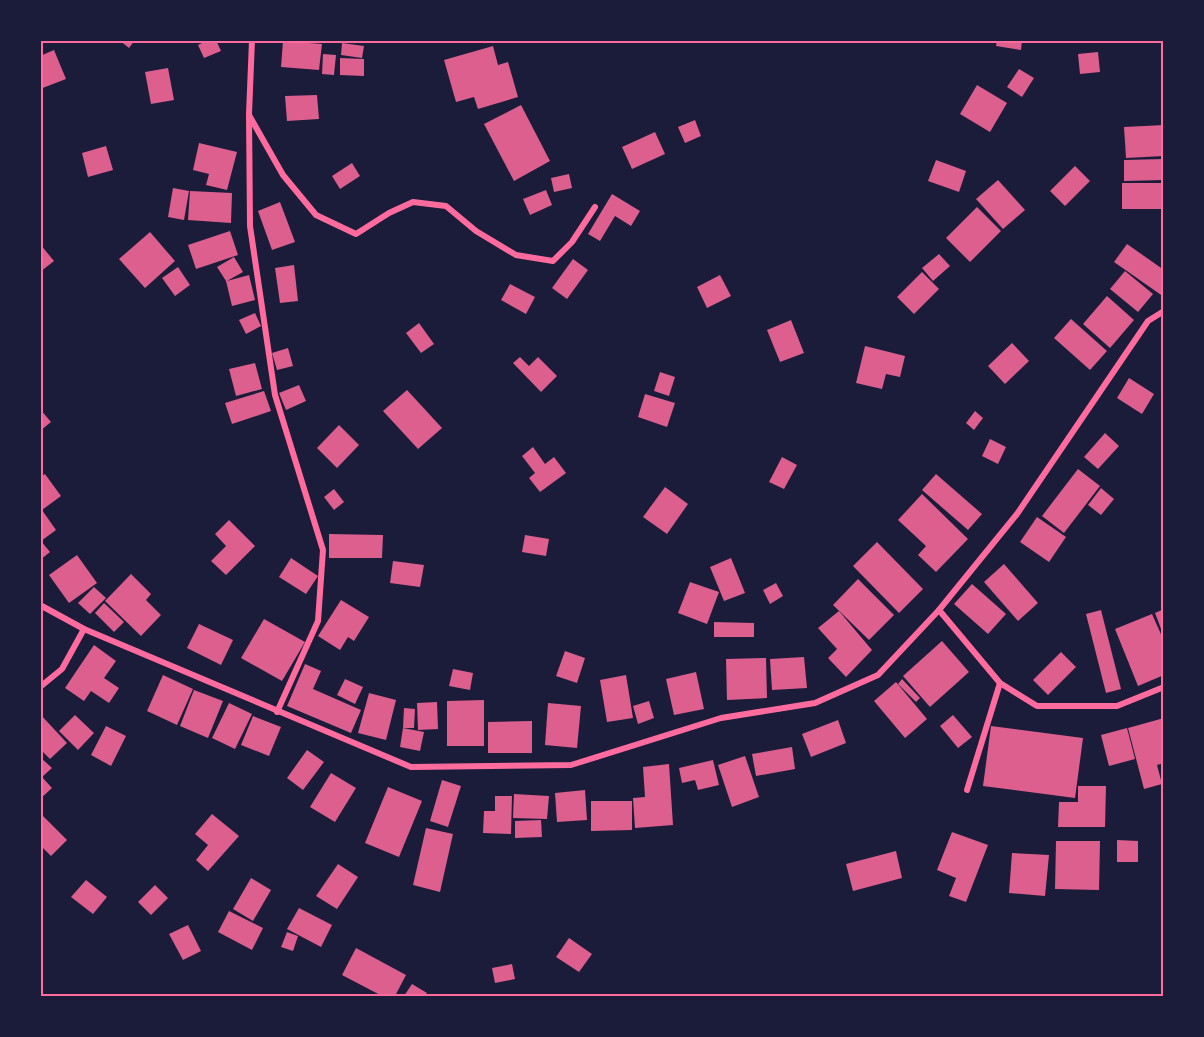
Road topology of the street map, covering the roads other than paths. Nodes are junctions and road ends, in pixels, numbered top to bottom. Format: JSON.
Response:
{"nodes":[{"id":1,"x":252,"y":40,"type":"edge"},
{"id":2,"x":249,"y":114,"type":"junction"},
{"id":3,"x":595,"y":207,"type":"dead end"},
{"id":4,"x":1164,"y":311,"type":"edge"},
{"id":5,"x":40,"y":605,"type":"edge"},
{"id":6,"x":939,"y":610,"type":"junction"},
{"id":7,"x":84,"y":629,"type":"junction"},
{"id":8,"x":1000,"y":683,"type":"junction"},
{"id":9,"x":40,"y":687,"type":"edge"},
{"id":10,"x":1164,"y":687,"type":"edge"},
{"id":11,"x":277,"y":712,"type":"junction"},
{"id":12,"x":967,"y":790,"type":"dead end"}],
"edges":[{"from":1,"to":2,"type":"street"},
{"from":2,"to":3,"type":"street"},
{"from":2,"to":11,"type":"street"},
{"from":4,"to":6,"type":"street"},
{"from":5,"to":7,"type":"street"},
{"from":6,"to":8,"type":"street"},
{"from":6,"to":11,"type":"street"},
{"from":7,"to":9,"type":"street"},
{"from":7,"to":11,"type":"street"},
{"from":8,"to":10,"type":"street"},
{"from":8,"to":12,"type":"street"}]}
